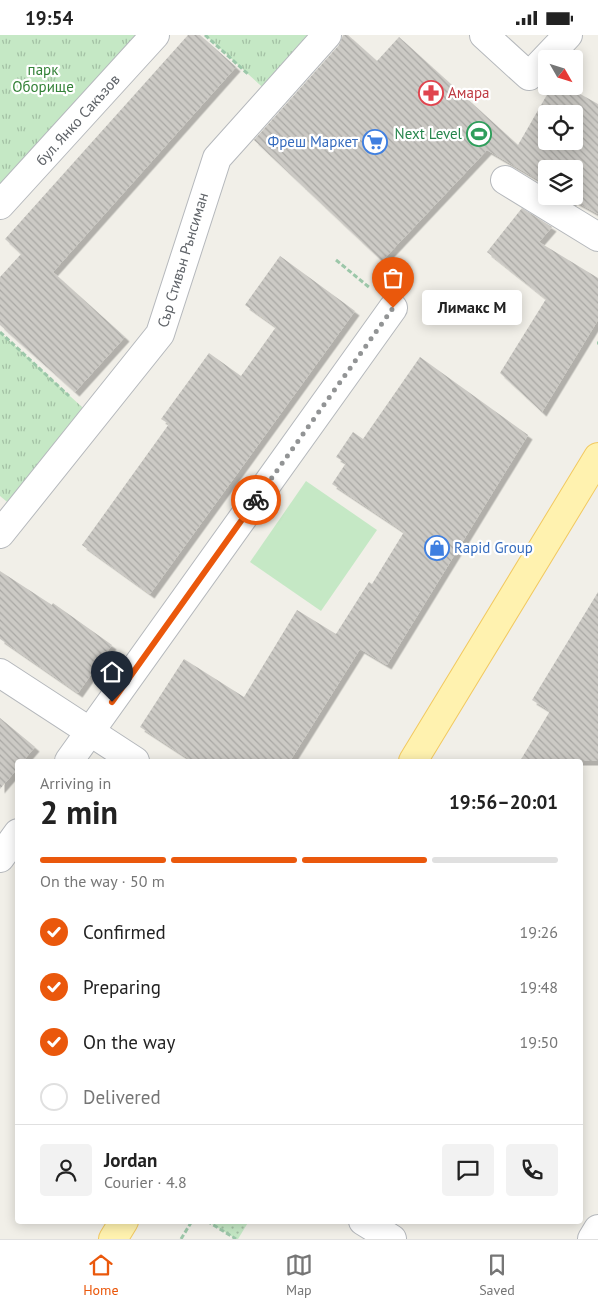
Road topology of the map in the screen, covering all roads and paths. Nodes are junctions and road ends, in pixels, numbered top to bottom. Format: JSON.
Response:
{"nodes":[{"id":1,"x":155,"y":35,"type":"edge"},
{"id":2,"x":205,"y":35,"type":"edge"},
{"id":3,"x":327,"y":35,"type":"edge"},
{"id":4,"x":484,"y":35,"type":"edge"},
{"id":5,"x":568,"y":35,"type":"edge"},
{"id":6,"x":271,"y":95,"type":"junction"},
{"id":7,"x":505,"y":180,"type":"dead end"},
{"id":8,"x":0,"y":205,"type":"edge"},
{"id":9,"x":598,"y":237,"type":"edge"},
{"id":10,"x":336,"y":260,"type":"dead end"},
{"id":11,"x":393,"y":308,"type":"joint"},
{"id":12,"x":0,"y":332,"type":"edge"},
{"id":13,"x":94,"y":418,"type":"junction"},
{"id":14,"x":598,"y":457,"type":"edge"},
{"id":15,"x":0,"y":534,"type":"edge"},
{"id":16,"x":0,"y":673,"type":"edge"},
{"id":17,"x":90,"y":733,"type":"junction"},
{"id":18,"x":70,"y":759,"type":"edge"},
{"id":19,"x":132,"y":759,"type":"edge"},
{"id":20,"x":414,"y":759,"type":"edge"},
{"id":21,"x":15,"y":837,"type":"edge"},
{"id":22,"x":0,"y":858,"type":"edge"},
{"id":23,"x":122,"y":1224,"type":"edge"},
{"id":24,"x":190,"y":1224,"type":"edge"},
{"id":25,"x":211,"y":1224,"type":"edge"},
{"id":26,"x":368,"y":1224,"type":"edge"},
{"id":27,"x":598,"y":1229,"type":"edge"},
{"id":28,"x":113,"y":1239,"type":"edge"},
{"id":29,"x":181,"y":1239,"type":"edge"},
{"id":30,"x":236,"y":1239,"type":"edge"},
{"id":31,"x":392,"y":1239,"type":"edge"},
{"id":32,"x":592,"y":1239,"type":"edge"}],
"edges":[{"from":1,"to":8,"type":"street","name":"бул. Янко Сакъзов"},
{"from":2,"to":6,"type":"path"},
{"from":3,"to":6,"type":"street","name":"Сър Стивън Рънсиман"},
{"from":4,"to":5,"type":"street"},
{"from":6,"to":13,"type":"street","name":"Сър Стивън Рънсиман"},
{"from":7,"to":9,"type":"street"},
{"from":10,"to":11,"type":"path"},
{"from":11,"to":17,"type":"street"},
{"from":12,"to":13,"type":"path"},
{"from":13,"to":15,"type":"street","name":"Сър Стивън Рънсиман"},
{"from":14,"to":20,"type":"main road"},
{"from":16,"to":17,"type":"street"},
{"from":17,"to":18,"type":"street"},
{"from":17,"to":19,"type":"street"},
{"from":21,"to":22,"type":"street"},
{"from":23,"to":28,"type":"main road"},
{"from":24,"to":29,"type":"path"},
{"from":25,"to":30,"type":"path"},
{"from":26,"to":31,"type":"street"},
{"from":27,"to":32,"type":"street"}]}
